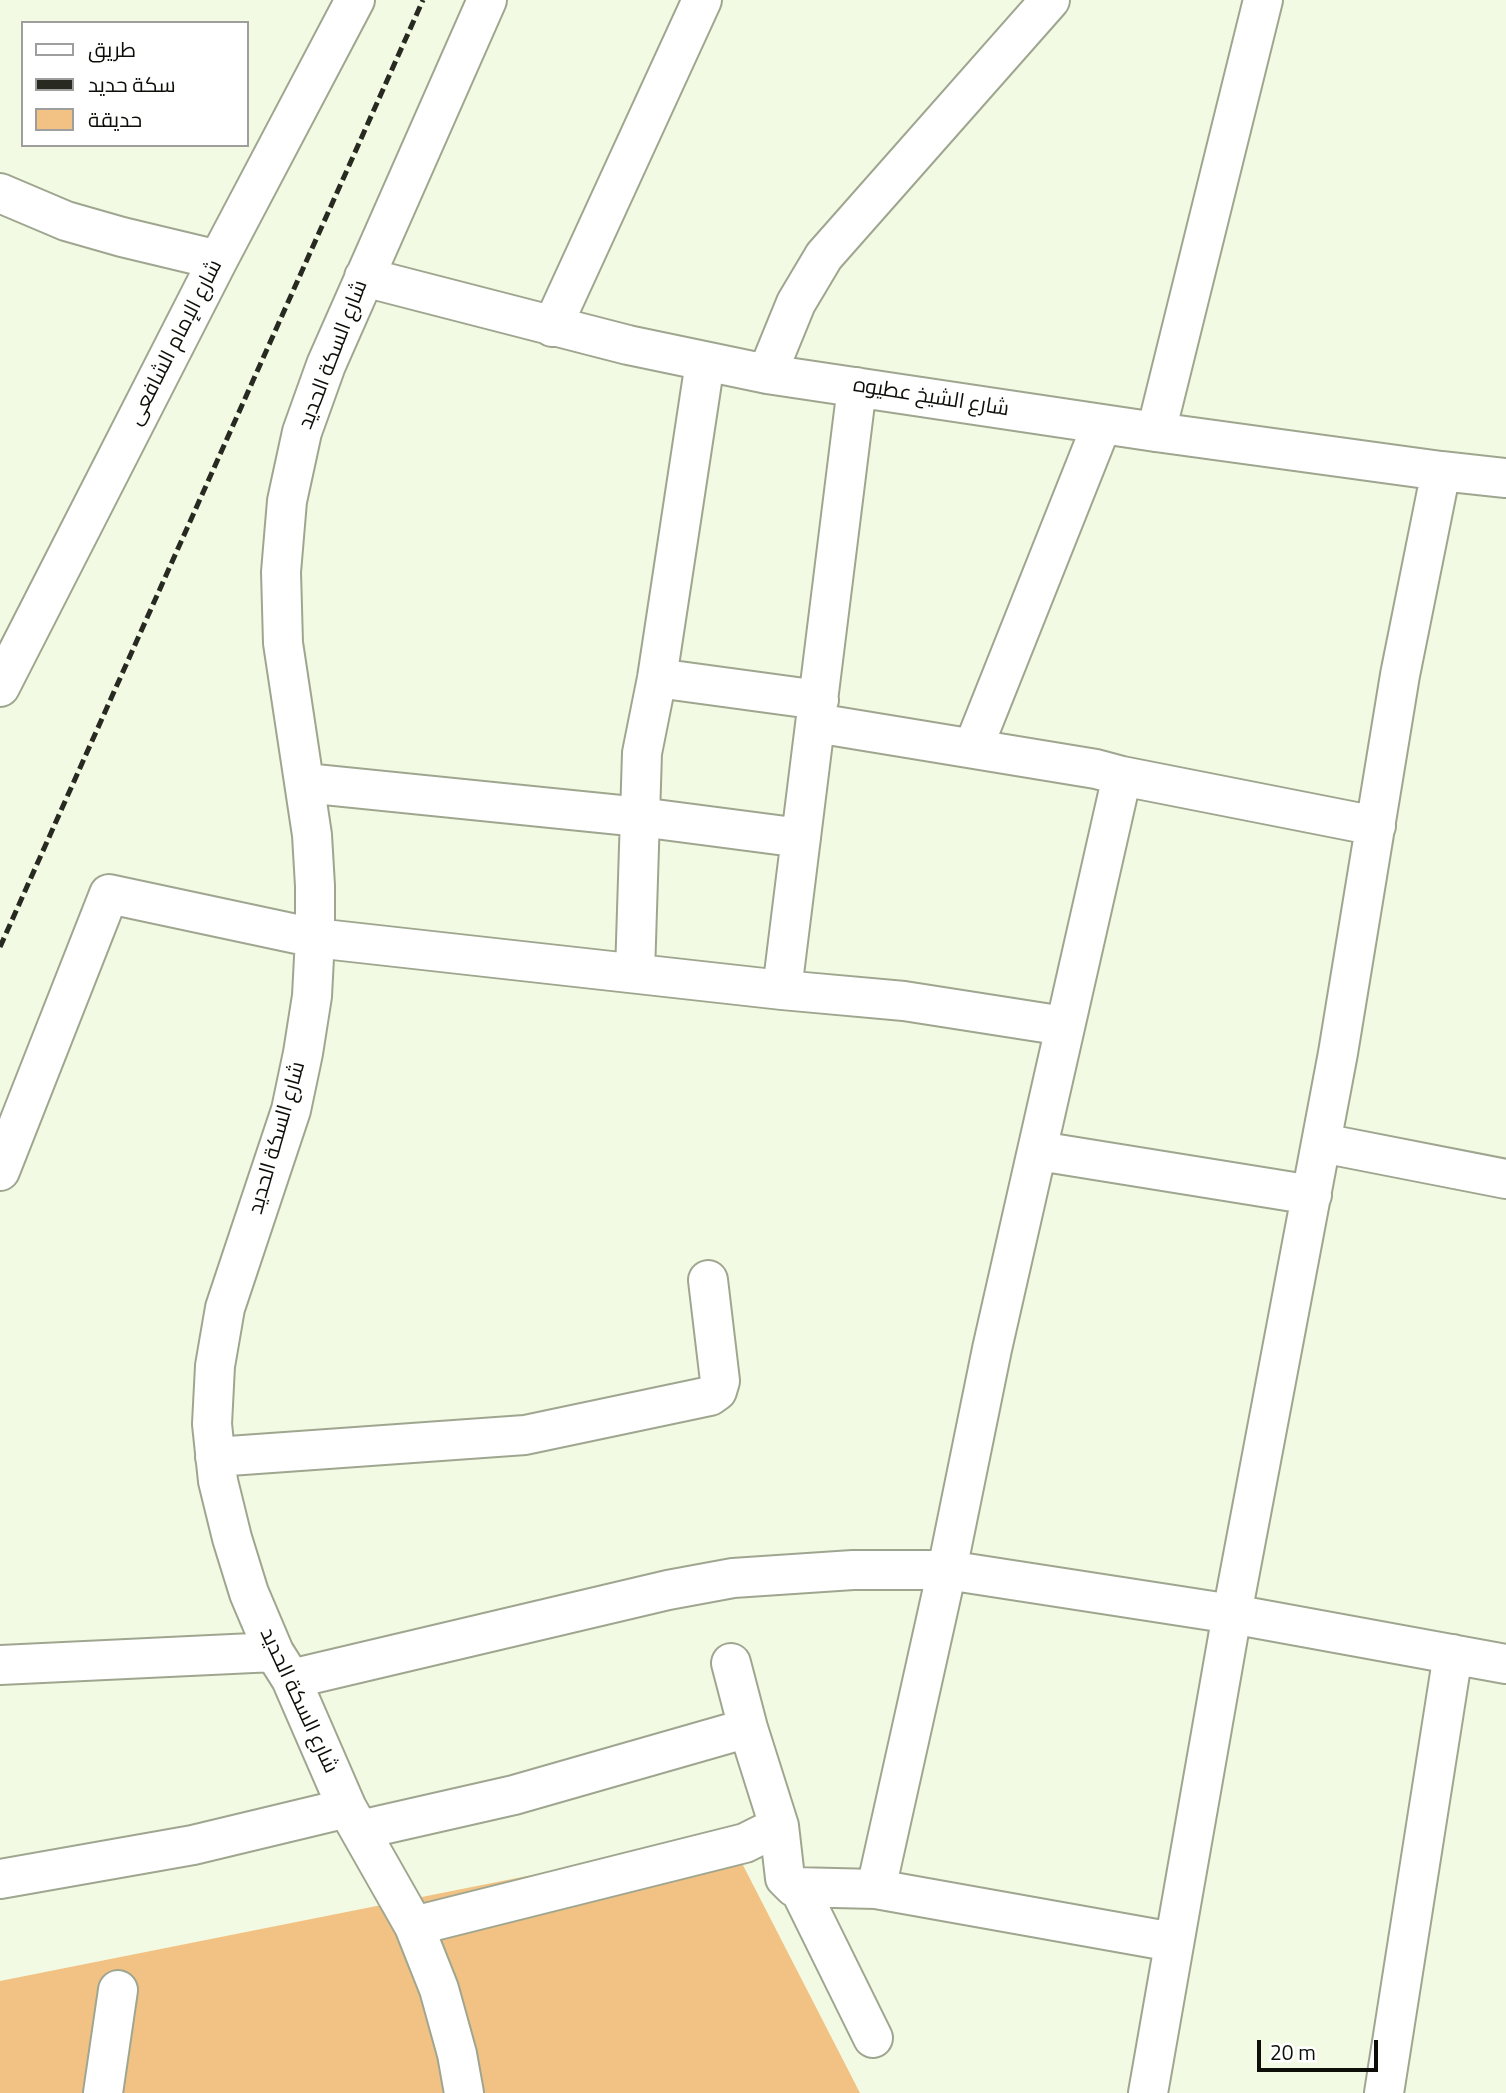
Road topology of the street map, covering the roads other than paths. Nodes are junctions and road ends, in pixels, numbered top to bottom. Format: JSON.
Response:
{"nodes":[{"id":1,"x":355,"y":0,"type":"edge"},
{"id":2,"x":487,"y":0,"type":"edge"},
{"id":3,"x":702,"y":0,"type":"edge"},
{"id":4,"x":1050,"y":0,"type":"edge"},
{"id":5,"x":1262,"y":0,"type":"edge"},
{"id":6,"x":0,"y":193,"type":"edge"},
{"id":7,"x":218,"y":260,"type":"junction"},
{"id":8,"x":364,"y":277,"type":"junction"},
{"id":9,"x":552,"y":327,"type":"junction"},
{"id":10,"x":705,"y":362,"type":"junction"},
{"id":11,"x":767,"y":374,"type":"junction"},
{"id":12,"x":857,"y":387,"type":"junction"},
{"id":13,"x":1102,"y":424,"type":"junction"},
{"id":14,"x":1156,"y":432,"type":"junction"},
{"id":15,"x":1441,"y":471,"type":"junction"},
{"id":16,"x":1506,"y":478,"type":"edge"},
{"id":17,"x":657,"y":678,"type":"junction"},
{"id":18,"x":0,"y":687,"type":"edge"},
{"id":19,"x":818,"y":712,"type":"junction"},
{"id":20,"x":973,"y":748,"type":"junction"},
{"id":21,"x":1122,"y":776,"type":"junction"},
{"id":22,"x":305,"y":783,"type":"junction"},
{"id":23,"x":640,"y":817,"type":"junction"},
{"id":24,"x":1376,"y":826,"type":"junction"},
{"id":25,"x":801,"y":838,"type":"junction"},
{"id":26,"x":315,"y":937,"type":"junction"},
{"id":27,"x":635,"y":973,"type":"junction"},
{"id":28,"x":782,"y":989,"type":"junction"},
{"id":29,"x":1064,"y":1026,"type":"junction"},
{"id":30,"x":1322,"y":1143,"type":"junction"},
{"id":31,"x":1039,"y":1151,"type":"junction"},
{"id":32,"x":0,"y":1171,"type":"edge"},
{"id":33,"x":1506,"y":1179,"type":"edge"},
{"id":34,"x":1312,"y":1195,"type":"junction"},
{"id":35,"x":708,"y":1280,"type":"dead end"},
{"id":36,"x":215,"y":1457,"type":"junction"},
{"id":37,"x":947,"y":1570,"type":"junction"},
{"id":38,"x":1232,"y":1614,"type":"junction"},
{"id":39,"x":1453,"y":1654,"type":"junction"},
{"id":40,"x":731,"y":1663,"type":"dead end"},
{"id":41,"x":1506,"y":1664,"type":"edge"},
{"id":42,"x":0,"y":1665,"type":"edge"},
{"id":43,"x":283,"y":1665,"type":"junction"},
{"id":44,"x":748,"y":1728,"type":"junction"},
{"id":45,"x":354,"y":1819,"type":"junction"},
{"id":46,"x":779,"y":1826,"type":"junction"},
{"id":47,"x":0,"y":1879,"type":"edge"},
{"id":48,"x":799,"y":1888,"type":"junction"},
{"id":49,"x":876,"y":1889,"type":"junction"},
{"id":50,"x":414,"y":1926,"type":"junction"},
{"id":51,"x":1173,"y":1942,"type":"junction"},
{"id":52,"x":118,"y":1990,"type":"dead end"},
{"id":53,"x":873,"y":2038,"type":"dead end"},
{"id":54,"x":1388,"y":2092,"type":"edge"},
{"id":55,"x":103,"y":2093,"type":"edge"},
{"id":56,"x":464,"y":2093,"type":"edge"},
{"id":57,"x":1148,"y":2093,"type":"edge"}],
"edges":[{"from":1,"to":7,"type":"street","name":"شارع الإمام الشافعى"},
{"from":2,"to":8,"type":"street","name":"شارع السكة الحديد"},
{"from":3,"to":9,"type":"street"},
{"from":4,"to":11,"type":"street"},
{"from":5,"to":14,"type":"street"},
{"from":6,"to":7,"type":"street"},
{"from":7,"to":18,"type":"street","name":"شارع الإمام الشافعى"},
{"from":8,"to":9,"type":"street","name":"شارع الشيخ عطيوه"},
{"from":8,"to":22,"type":"street","name":"شارع السكة الحديد"},
{"from":9,"to":10,"type":"street","name":"شارع الشيخ عطيوه"},
{"from":10,"to":11,"type":"street","name":"شارع الشيخ عطيوه"},
{"from":10,"to":17,"type":"street"},
{"from":11,"to":12,"type":"street","name":"شارع الشيخ عطيوه"},
{"from":12,"to":13,"type":"street","name":"شارع الشيخ عطيوه"},
{"from":12,"to":19,"type":"street"},
{"from":13,"to":14,"type":"street","name":"شارع الشيخ عطيوه"},
{"from":13,"to":20,"type":"street"},
{"from":14,"to":15,"type":"street","name":"شارع الشيخ عطيوه"},
{"from":15,"to":16,"type":"street","name":"شارع الشيخ عطيوه"},
{"from":15,"to":24,"type":"street"},
{"from":17,"to":19,"type":"street"},
{"from":17,"to":23,"type":"street"},
{"from":19,"to":20,"type":"street"},
{"from":19,"to":25,"type":"street"},
{"from":20,"to":21,"type":"street"},
{"from":21,"to":24,"type":"street"},
{"from":21,"to":29,"type":"street"},
{"from":22,"to":23,"type":"street"},
{"from":22,"to":26,"type":"street","name":"شارع السكة الحديد"},
{"from":23,"to":25,"type":"street"},
{"from":23,"to":27,"type":"street"},
{"from":24,"to":30,"type":"street"},
{"from":25,"to":28,"type":"street"},
{"from":26,"to":27,"type":"street"},
{"from":26,"to":32,"type":"street"},
{"from":26,"to":36,"type":"street","name":"شارع السكة الحديد"},
{"from":27,"to":28,"type":"street"},
{"from":28,"to":29,"type":"street"},
{"from":29,"to":31,"type":"street"},
{"from":30,"to":33,"type":"street"},
{"from":30,"to":34,"type":"street"},
{"from":31,"to":34,"type":"street"},
{"from":31,"to":37,"type":"street"},
{"from":34,"to":38,"type":"street"},
{"from":35,"to":36,"type":"street"},
{"from":36,"to":43,"type":"street","name":"شارع السكة الحديد"},
{"from":37,"to":38,"type":"street"},
{"from":37,"to":43,"type":"street"},
{"from":37,"to":49,"type":"street"},
{"from":38,"to":39,"type":"street"},
{"from":38,"to":51,"type":"street"},
{"from":39,"to":41,"type":"street"},
{"from":39,"to":54,"type":"street"},
{"from":40,"to":44,"type":"street"},
{"from":42,"to":43,"type":"street"},
{"from":43,"to":45,"type":"street","name":"شارع السكة الحديد"},
{"from":44,"to":45,"type":"street"},
{"from":44,"to":46,"type":"street"},
{"from":45,"to":47,"type":"street"},
{"from":45,"to":50,"type":"street","name":"شارع السكة الحديد"},
{"from":46,"to":48,"type":"street"},
{"from":46,"to":50,"type":"street"},
{"from":48,"to":49,"type":"street"},
{"from":48,"to":53,"type":"street"},
{"from":49,"to":51,"type":"street"},
{"from":50,"to":56,"type":"street","name":"شارع السكة الحديد"},
{"from":51,"to":57,"type":"street"},
{"from":52,"to":55,"type":"street"}]}
